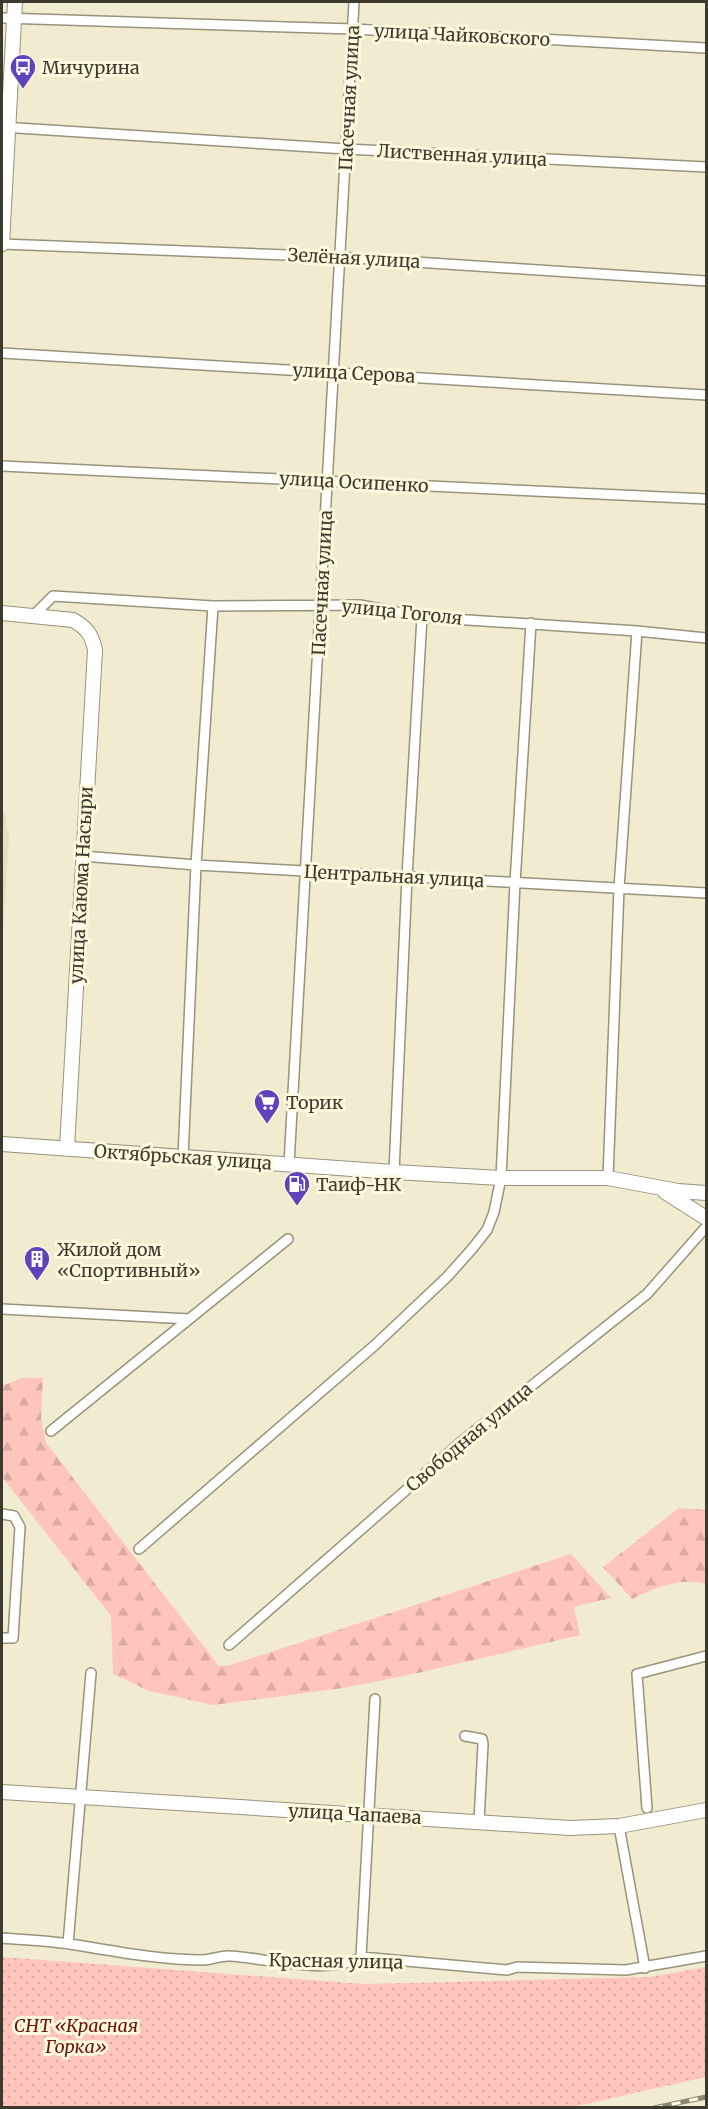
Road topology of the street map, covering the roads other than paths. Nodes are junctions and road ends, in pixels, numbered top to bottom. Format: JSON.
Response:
{"nodes":[{"id":1,"x":15,"y":2,"type":"edge"},
{"id":2,"x":354,"y":2,"type":"edge"},
{"id":3,"x":8,"y":18,"type":"edge"},
{"id":4,"x":353,"y":29,"type":"junction"},
{"id":5,"x":706,"y":48,"type":"edge"},
{"id":6,"x":5,"y":128,"type":"edge"},
{"id":7,"x":346,"y":149,"type":"junction"},
{"id":8,"x":706,"y":167,"type":"edge"},
{"id":9,"x":2,"y":244,"type":"edge"},
{"id":10,"x":340,"y":256,"type":"junction"},
{"id":11,"x":706,"y":281,"type":"edge"},
{"id":12,"x":2,"y":353,"type":"edge"},
{"id":13,"x":333,"y":371,"type":"junction"},
{"id":14,"x":706,"y":395,"type":"edge"},
{"id":15,"x":2,"y":466,"type":"edge"},
{"id":16,"x":327,"y":481,"type":"junction"},
{"id":17,"x":706,"y":499,"type":"edge"},
{"id":18,"x":320,"y":605,"type":"junction"},
{"id":19,"x":213,"y":606,"type":"junction"},
{"id":20,"x":2,"y":613,"type":"edge"},
{"id":21,"x":33,"y":616,"type":"junction"},
{"id":22,"x":422,"y":616,"type":"junction"},
{"id":23,"x":531,"y":623,"type":"junction"},
{"id":24,"x":637,"y":631,"type":"junction"},
{"id":25,"x":706,"y":638,"type":"edge"},
{"id":26,"x":82,"y":856,"type":"junction"},
{"id":27,"x":196,"y":865,"type":"junction"},
{"id":28,"x":306,"y":871,"type":"junction"},
{"id":29,"x":407,"y":877,"type":"junction"},
{"id":30,"x":515,"y":883,"type":"junction"},
{"id":31,"x":619,"y":888,"type":"junction"},
{"id":32,"x":706,"y":893,"type":"edge"},
{"id":33,"x":2,"y":1144,"type":"edge"},
{"id":34,"x":67,"y":1148,"type":"junction"},
{"id":35,"x":183,"y":1157,"type":"junction"},
{"id":36,"x":289,"y":1164,"type":"junction"},
{"id":37,"x":394,"y":1172,"type":"junction"},
{"id":38,"x":501,"y":1178,"type":"junction"},
{"id":39,"x":608,"y":1178,"type":"junction"},
{"id":40,"x":652,"y":1185,"type":"junction"},
{"id":41,"x":706,"y":1193,"type":"edge"},
{"id":42,"x":706,"y":1218,"type":"edge"},
{"id":43,"x":706,"y":1227,"type":"edge"},
{"id":44,"x":288,"y":1239,"type":"dead end"},
{"id":45,"x":2,"y":1309,"type":"edge"},
{"id":46,"x":189,"y":1319,"type":"junction"},
{"id":47,"x":51,"y":1431,"type":"dead end"},
{"id":48,"x":4,"y":1514,"type":"edge"},
{"id":49,"x":140,"y":1549,"type":"dead end"},
{"id":50,"x":2,"y":1638,"type":"edge"},
{"id":51,"x":229,"y":1645,"type":"dead end"},
{"id":52,"x":706,"y":1656,"type":"edge"},
{"id":53,"x":91,"y":1673,"type":"dead end"},
{"id":54,"x":375,"y":1699,"type":"dead end"},
{"id":55,"x":465,"y":1736,"type":"dead end"},
{"id":56,"x":2,"y":1792,"type":"edge"},
{"id":57,"x":80,"y":1797,"type":"junction"},
{"id":58,"x":646,"y":1808,"type":"dead end"},
{"id":59,"x":706,"y":1810,"type":"edge"},
{"id":60,"x":368,"y":1815,"type":"junction"},
{"id":61,"x":479,"y":1822,"type":"junction"},
{"id":62,"x":620,"y":1826,"type":"junction"},
{"id":63,"x":2,"y":1938,"type":"edge"},
{"id":64,"x":69,"y":1944,"type":"junction"},
{"id":65,"x":706,"y":1956,"type":"edge"},
{"id":66,"x":361,"y":1957,"type":"junction"},
{"id":67,"x":645,"y":1968,"type":"junction"}],
"edges":[{"from":1,"to":3,"type":"main road"},
{"from":2,"to":4,"type":"street","name":"Пасечная улица"},
{"from":3,"to":4,"type":"street","name":"улица Чайковского"},
{"from":3,"to":6,"type":"main road"},
{"from":4,"to":5,"type":"street","name":"улица Чайковского"},
{"from":4,"to":7,"type":"street","name":"Пасечная улица"},
{"from":6,"to":7,"type":"street","name":"Лиственная улица"},
{"from":6,"to":9,"type":"main road"},
{"from":7,"to":8,"type":"street","name":"Лиственная улица"},
{"from":7,"to":10,"type":"street","name":"Пасечная улица"},
{"from":9,"to":10,"type":"street","name":"Зелёная улица"},
{"from":10,"to":11,"type":"street","name":"Зелёная улица"},
{"from":10,"to":13,"type":"street","name":"Пасечная улица"},
{"from":12,"to":13,"type":"street","name":"улица Серова"},
{"from":13,"to":14,"type":"street","name":"улица Серова"},
{"from":13,"to":16,"type":"street","name":"Пасечная улица"},
{"from":15,"to":16,"type":"street","name":"улица Осипенко"},
{"from":16,"to":17,"type":"street","name":"улица Осипенко"},
{"from":16,"to":18,"type":"street","name":"Пасечная улица"},
{"from":18,"to":19,"type":"street","name":"улица Гоголя"},
{"from":18,"to":22,"type":"street","name":"улица Гоголя"},
{"from":18,"to":28,"type":"street","name":"Пасечная улица"},
{"from":19,"to":21,"type":"street","name":"улица Гоголя"},
{"from":19,"to":27,"type":"street"},
{"from":20,"to":21,"type":"main road"},
{"from":21,"to":26,"type":"main road","name":"улица Каюма Насыри"},
{"from":22,"to":23,"type":"street","name":"улица Гоголя"},
{"from":22,"to":29,"type":"street"},
{"from":23,"to":24,"type":"street","name":"улица Гоголя"},
{"from":23,"to":30,"type":"street"},
{"from":24,"to":25,"type":"street","name":"улица Гоголя"},
{"from":24,"to":31,"type":"street"},
{"from":26,"to":27,"type":"street","name":"Центральная улица"},
{"from":26,"to":34,"type":"main road","name":"улица Каюма Насыри"},
{"from":27,"to":28,"type":"street","name":"Центральная улица"},
{"from":27,"to":35,"type":"street"},
{"from":28,"to":29,"type":"street","name":"Центральная улица"},
{"from":28,"to":36,"type":"street","name":"Пасечная улица"},
{"from":29,"to":30,"type":"street","name":"Центральная улица"},
{"from":29,"to":37,"type":"street"},
{"from":30,"to":31,"type":"street","name":"Центральная улица"},
{"from":30,"to":38,"type":"street"},
{"from":31,"to":32,"type":"street","name":"Центральная улица"},
{"from":31,"to":39,"type":"street"},
{"from":33,"to":34,"type":"main road","name":"Октябрьская улица"},
{"from":34,"to":35,"type":"main road","name":"Октябрьская улица"},
{"from":35,"to":36,"type":"main road","name":"Октябрьская улица"},
{"from":36,"to":37,"type":"main road","name":"Октябрьская улица"},
{"from":37,"to":38,"type":"main road","name":"Октябрьская улица"},
{"from":38,"to":39,"type":"main road","name":"Октябрьская улица"},
{"from":38,"to":49,"type":"street"},
{"from":39,"to":40,"type":"main road","name":"Октябрьская улица"},
{"from":40,"to":41,"type":"main road","name":"Октябрьская улица"},
{"from":40,"to":42,"type":"main road","name":"Октябрьская улица"},
{"from":43,"to":51,"type":"street","name":"Свободная улица"},
{"from":44,"to":46,"type":"street"},
{"from":45,"to":46,"type":"street"},
{"from":46,"to":47,"type":"street"},
{"from":48,"to":50,"type":"street"},
{"from":52,"to":58,"type":"street"},
{"from":53,"to":57,"type":"street"},
{"from":54,"to":60,"type":"street"},
{"from":55,"to":61,"type":"street"},
{"from":56,"to":57,"type":"main road","name":"улица Чапаева"},
{"from":57,"to":60,"type":"main road","name":"улица Чапаева"},
{"from":57,"to":64,"type":"street"},
{"from":59,"to":62,"type":"main road","name":"улица Чапаева"},
{"from":60,"to":61,"type":"main road","name":"улица Чапаева"},
{"from":60,"to":66,"type":"street"},
{"from":61,"to":62,"type":"main road","name":"улица Чапаева"},
{"from":62,"to":67,"type":"street"},
{"from":63,"to":64,"type":"street","name":"Красная улица"},
{"from":64,"to":66,"type":"street","name":"Красная улица"},
{"from":65,"to":67,"type":"street","name":"Красная улица"},
{"from":66,"to":67,"type":"street","name":"Красная улица"}]}
